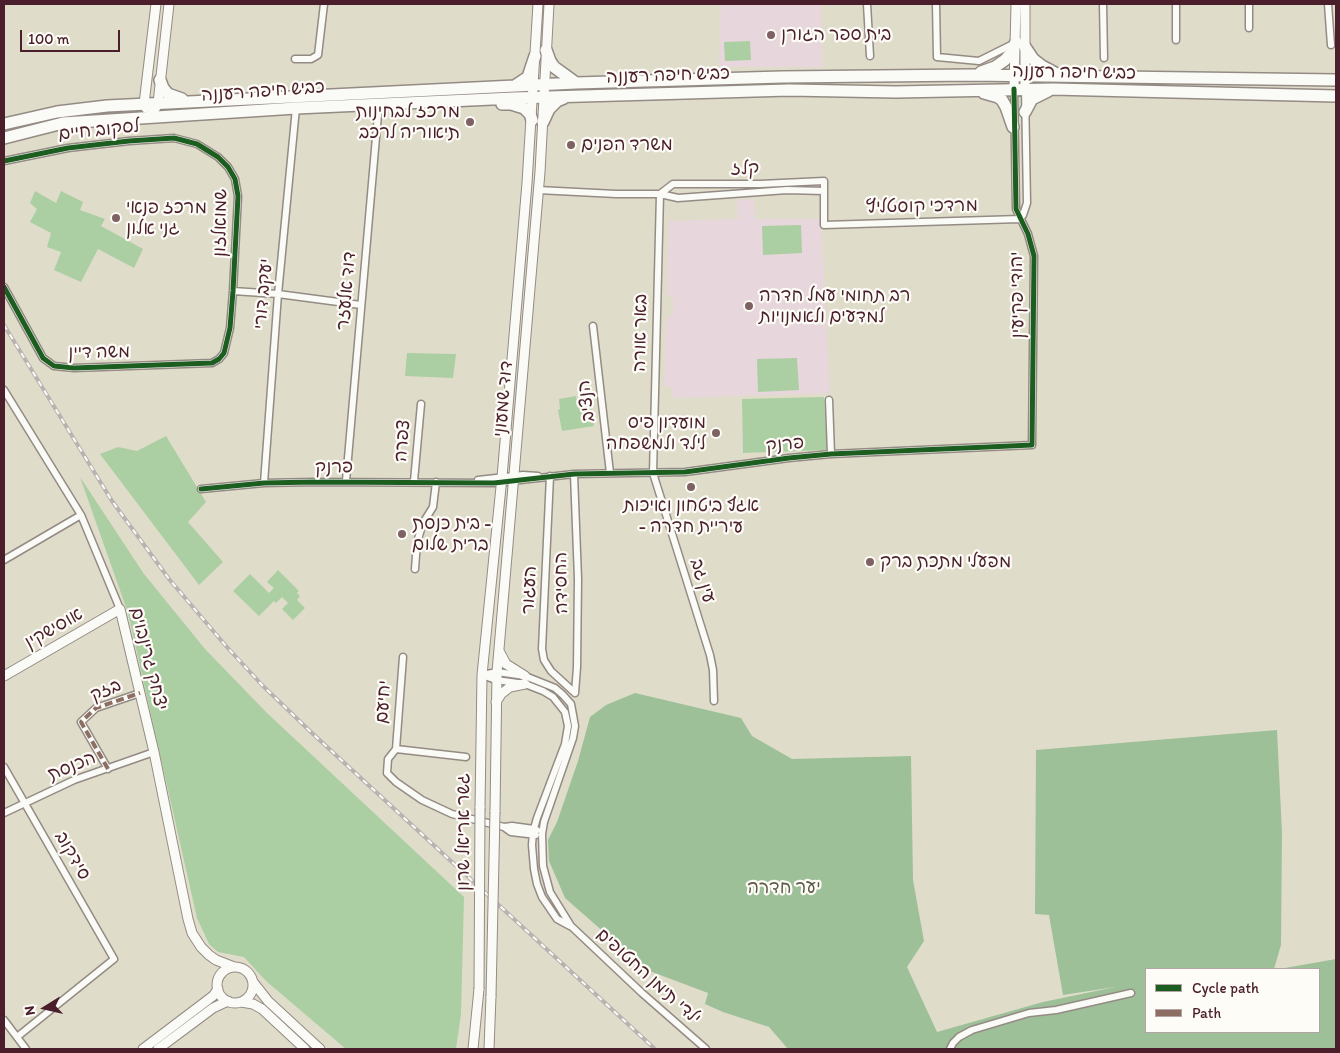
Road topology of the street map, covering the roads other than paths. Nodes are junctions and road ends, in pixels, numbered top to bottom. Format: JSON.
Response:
{"nodes":[{"id":1,"x":156,"y":4,"type":"edge"},
{"id":2,"x":169,"y":4,"type":"edge"},
{"id":3,"x":324,"y":4,"type":"edge"},
{"id":4,"x":538,"y":4,"type":"edge"},
{"id":5,"x":549,"y":4,"type":"edge"},
{"id":6,"x":867,"y":4,"type":"edge"},
{"id":7,"x":936,"y":4,"type":"edge"},
{"id":8,"x":1016,"y":4,"type":"edge"},
{"id":9,"x":1025,"y":4,"type":"edge"},
{"id":10,"x":1103,"y":4,"type":"edge"},
{"id":11,"x":1176,"y":4,"type":"edge"},
{"id":12,"x":1250,"y":4,"type":"edge"},
{"id":13,"x":1328,"y":4,"type":"edge"},
{"id":14,"x":1250,"y":28,"type":"dead end"},
{"id":15,"x":1176,"y":40,"type":"dead end"},
{"id":16,"x":1020,"y":44,"type":"junction"},
{"id":17,"x":1331,"y":45,"type":"dead end"},
{"id":18,"x":546,"y":50,"type":"junction"},
{"id":19,"x":535,"y":56,"type":"junction"},
{"id":20,"x":870,"y":56,"type":"dead end"},
{"id":21,"x":1104,"y":58,"type":"dead end"},
{"id":22,"x":295,"y":59,"type":"dead end"},
{"id":23,"x":972,"y":75,"type":"junction"},
{"id":24,"x":1020,"y":75,"type":"junction"},
{"id":25,"x":1061,"y":76,"type":"junction"},
{"id":26,"x":160,"y":80,"type":"junction"},
{"id":27,"x":1336,"y":80,"type":"edge"},
{"id":28,"x":576,"y":83,"type":"junction"},
{"id":29,"x":540,"y":84,"type":"junction"},
{"id":30,"x":514,"y":85,"type":"junction"},
{"id":31,"x":1019,"y":89,"type":"junction"},
{"id":32,"x":1053,"y":89,"type":"junction"},
{"id":33,"x":973,"y":91,"type":"junction"},
{"id":34,"x":567,"y":96,"type":"junction"},
{"id":35,"x":1336,"y":96,"type":"edge"},
{"id":36,"x":539,"y":97,"type":"junction"},
{"id":37,"x":472,"y":100,"type":"junction"},
{"id":38,"x":192,"y":101,"type":"junction"},
{"id":39,"x":158,"y":103,"type":"junction"},
{"id":40,"x":379,"y":103,"type":"junction"},
{"id":41,"x":144,"y":104,"type":"junction"},
{"id":42,"x":296,"y":108,"type":"junction"},
{"id":43,"x":1025,"y":112,"type":"junction"},
{"id":44,"x":151,"y":117,"type":"junction"},
{"id":45,"x":538,"y":121,"type":"junction"},
{"id":46,"x":4,"y":124,"type":"edge"},
{"id":47,"x":1013,"y":127,"type":"junction"},
{"id":48,"x":4,"y":138,"type":"edge"},
{"id":49,"x":198,"y":144,"type":"joint"},
{"id":50,"x":4,"y":162,"type":"edge"},
{"id":51,"x":538,"y":190,"type":"junction"},
{"id":52,"x":824,"y":191,"type":"junction"},
{"id":53,"x":660,"y":194,"type":"junction"},
{"id":54,"x":1020,"y":220,"type":"junction"},
{"id":55,"x":4,"y":287,"type":"edge"},
{"id":56,"x":233,"y":291,"type":"junction"},
{"id":57,"x":278,"y":294,"type":"junction"},
{"id":58,"x":361,"y":305,"type":"junction"},
{"id":59,"x":593,"y":326,"type":"dead end"},
{"id":60,"x":4,"y":390,"type":"edge"},
{"id":61,"x":829,"y":400,"type":"dead end"},
{"id":62,"x":421,"y":404,"type":"dead end"},
{"id":63,"x":1032,"y":445,"type":"joint"},
{"id":64,"x":831,"y":454,"type":"junction"},
{"id":65,"x":610,"y":473,"type":"junction"},
{"id":66,"x":653,"y":473,"type":"junction"},
{"id":67,"x":574,"y":474,"type":"junction"},
{"id":68,"x":550,"y":476,"type":"junction"},
{"id":69,"x":514,"y":479,"type":"junction"},
{"id":70,"x":502,"y":480,"type":"junction"},
{"id":71,"x":346,"y":481,"type":"junction"},
{"id":72,"x":414,"y":482,"type":"junction"},
{"id":73,"x":436,"y":482,"type":"junction"},
{"id":74,"x":264,"y":483,"type":"junction"},
{"id":75,"x":201,"y":489,"type":"dead end"},
{"id":76,"x":81,"y":515,"type":"junction"},
{"id":77,"x":4,"y":560,"type":"edge"},
{"id":78,"x":415,"y":569,"type":"dead end"},
{"id":79,"x":120,"y":609,"type":"junction"},
{"id":80,"x":499,"y":649,"type":"junction"},
{"id":81,"x":403,"y":657,"type":"dead end"},
{"id":82,"x":482,"y":675,"type":"junction"},
{"id":83,"x":4,"y":676,"type":"edge"},
{"id":84,"x":497,"y":676,"type":"junction"},
{"id":85,"x":525,"y":680,"type":"junction"},
{"id":86,"x":140,"y":693,"type":"junction"},
{"id":87,"x":575,"y":693,"type":"joint"},
{"id":88,"x":714,"y":701,"type":"dead end"},
{"id":89,"x":495,"y":703,"type":"junction"},
{"id":90,"x":396,"y":750,"type":"junction"},
{"id":91,"x":154,"y":752,"type":"junction"},
{"id":92,"x":466,"y":757,"type":"dead end"},
{"id":93,"x":4,"y":767,"type":"edge"},
{"id":94,"x":108,"y":768,"type":"junction"},
{"id":95,"x":25,"y":803,"type":"junction"},
{"id":96,"x":4,"y":813,"type":"edge"},
{"id":97,"x":533,"y":832,"type":"junction"},
{"id":98,"x":542,"y":834,"type":"junction"},
{"id":99,"x":571,"y":926,"type":"junction"},
{"id":100,"x":209,"y":955,"type":"junction"},
{"id":101,"x":234,"y":967,"type":"junction"},
{"id":102,"x":219,"y":977,"type":"junction"},
{"id":103,"x":253,"y":982,"type":"junction"},
{"id":104,"x":218,"y":989,"type":"junction"},
{"id":105,"x":1131,"y":993,"type":"dead end"},
{"id":106,"x":228,"y":1001,"type":"junction"},
{"id":107,"x":240,"y":1002,"type":"junction"},
{"id":108,"x":4,"y":1020,"type":"edge"},
{"id":109,"x":17,"y":1037,"type":"junction"},
{"id":110,"x":26,"y":1049,"type":"edge"},
{"id":111,"x":144,"y":1049,"type":"edge"},
{"id":112,"x":158,"y":1049,"type":"edge"},
{"id":113,"x":305,"y":1049,"type":"edge"},
{"id":114,"x":320,"y":1049,"type":"edge"},
{"id":115,"x":473,"y":1049,"type":"edge"},
{"id":116,"x":490,"y":1049,"type":"edge"},
{"id":117,"x":706,"y":1049,"type":"edge"},
{"id":118,"x":950,"y":1049,"type":"edge"}],
"edges":[{"from":1,"to":41,"type":"main road"},
{"from":2,"to":26,"type":"main road"},
{"from":3,"to":22,"type":"street"},
{"from":4,"to":19,"type":"main road"},
{"from":5,"to":18,"type":"main road"},
{"from":6,"to":20,"type":"street"},
{"from":7,"to":16,"type":"street"},
{"from":8,"to":16,"type":"main road"},
{"from":9,"to":16,"type":"main road"},
{"from":10,"to":21,"type":"street"},
{"from":11,"to":15,"type":"street"},
{"from":12,"to":14,"type":"street"},
{"from":13,"to":17,"type":"street"},
{"from":16,"to":23,"type":"highway"},
{"from":16,"to":24,"type":"main road","name":"יהודי פקיעין"},
{"from":16,"to":25,"type":"highway"},
{"from":18,"to":28,"type":"highway"},
{"from":18,"to":29,"type":"main road"},
{"from":19,"to":29,"type":"main road"},
{"from":19,"to":30,"type":"highway"},
{"from":23,"to":24,"type":"highway","name":"כביש חיפה רעננה"},
{"from":23,"to":28,"type":"highway","name":"כביש חיפה רעננה"},
{"from":24,"to":25,"type":"highway","name":"כביש חיפה רעננה"},
{"from":24,"to":31,"type":"main road","name":"יהודי פקיעין"},
{"from":25,"to":27,"type":"highway","name":"כביש חיפה רעננה"},
{"from":26,"to":38,"type":"highway"},
{"from":26,"to":39,"type":"main road"},
{"from":28,"to":29,"type":"highway","name":"כביש חיפה רעננה"},
{"from":29,"to":30,"type":"highway","name":"כביש חיפה רעננה"},
{"from":29,"to":36,"type":"main road","name":"דוד שמעוני"},
{"from":30,"to":38,"type":"highway","name":"כביש חיפה רעננה"},
{"from":31,"to":32,"type":"highway","name":"כביש חיפה רעננה"},
{"from":31,"to":33,"type":"highway","name":"כביש חיפה רעננה"},
{"from":31,"to":43,"type":"street","name":"יהודי פקיעין"},
{"from":31,"to":47,"type":"street","name":"יהודי פקיעין"},
{"from":32,"to":35,"type":"highway","name":"כביש חיפה רעננה"},
{"from":32,"to":43,"type":"highway"},
{"from":33,"to":34,"type":"highway","name":"כביש חיפה רעננה"},
{"from":33,"to":47,"type":"highway"},
{"from":34,"to":36,"type":"highway","name":"כביש חיפה רעננה"},
{"from":34,"to":45,"type":"highway"},
{"from":36,"to":37,"type":"highway","name":"כביש חיפה רעננה"},
{"from":36,"to":45,"type":"main road","name":"דוד שמעוני"},
{"from":37,"to":40,"type":"highway","name":"כביש חיפה רעננה"},
{"from":37,"to":45,"type":"highway"},
{"from":38,"to":39,"type":"highway","name":"כביש חיפה רעננה"},
{"from":39,"to":41,"type":"highway","name":"כביש חיפה רעננה"},
{"from":39,"to":44,"type":"main road"},
{"from":40,"to":42,"type":"highway","name":"כביש חיפה רעננה"},
{"from":40,"to":58,"type":"street","name":"דוד אלעזר"},
{"from":41,"to":44,"type":"main road"},
{"from":41,"to":46,"type":"highway","name":"כביש חיפה רעננה"},
{"from":42,"to":44,"type":"highway","name":"כביש חיפה רעננה"},
{"from":42,"to":57,"type":"street","name":"יעקב דורי"},
{"from":43,"to":54,"type":"street","name":"יהודי פקיעין"},
{"from":44,"to":48,"type":"highway","name":"כביש חיפה רעננה"},
{"from":45,"to":51,"type":"main road","name":"דוד שמעוני"},
{"from":45,"to":70,"type":"main road","name":"דוד שמעוני"},
{"from":47,"to":54,"type":"street","name":"יהודי פקיעין"},
{"from":49,"to":50,"type":"street","name":"לסקוב חיים"},
{"from":49,"to":56,"type":"street","name":"שמואלזון"},
{"from":51,"to":53,"type":"street","name":"קלז"},
{"from":51,"to":69,"type":"main road","name":"דוד שמעוני"},
{"from":52,"to":53,"type":"street","name":"קלז"},
{"from":52,"to":53,"type":"street","name":"קלז"},
{"from":52,"to":54,"type":"street","name":"מרדכי קוסטליץ"},
{"from":53,"to":66,"type":"street","name":"באר אורה"},
{"from":54,"to":63,"type":"street","name":"יהודי פקיעין"},
{"from":55,"to":56,"type":"street","name":"משה דיין"},
{"from":56,"to":57,"type":"street"},
{"from":57,"to":58,"type":"street"},
{"from":57,"to":74,"type":"street","name":"יעקב דורי"},
{"from":58,"to":71,"type":"street","name":"דוד אלעזר"},
{"from":59,"to":65,"type":"street","name":"הנציב"},
{"from":60,"to":76,"type":"street","name":"יצחק גרינבוים"},
{"from":61,"to":64,"type":"street"},
{"from":62,"to":72,"type":"street","name":"צפרה"},
{"from":63,"to":64,"type":"street","name":"פרנק"},
{"from":64,"to":66,"type":"street","name":"פרנק"},
{"from":65,"to":66,"type":"street","name":"פרנק"},
{"from":65,"to":67,"type":"street","name":"פרנק"},
{"from":66,"to":88,"type":"street","name":"עין גב"},
{"from":67,"to":68,"type":"street","name":"פרנק"},
{"from":67,"to":87,"type":"street","name":"החסידה"},
{"from":68,"to":69,"type":"street","name":"פרנק"},
{"from":68,"to":87,"type":"street","name":"העגור"},
{"from":69,"to":70,"type":"street","name":"פרנק"},
{"from":69,"to":80,"type":"main road","name":"דוד שמעוני"},
{"from":70,"to":73,"type":"street","name":"פרנק"},
{"from":70,"to":82,"type":"main road","name":"דוד שמעוני"},
{"from":71,"to":72,"type":"street","name":"פרנק"},
{"from":71,"to":74,"type":"street","name":"פרנק"},
{"from":72,"to":73,"type":"street","name":"פרנק"},
{"from":73,"to":78,"type":"street"},
{"from":74,"to":75,"type":"street","name":"פרנק"},
{"from":76,"to":77,"type":"street"},
{"from":76,"to":79,"type":"street","name":"יצחק גרינבוים"},
{"from":79,"to":83,"type":"main road","name":"אוסישקין"},
{"from":79,"to":86,"type":"main road","name":"יצחק גרינבוים"},
{"from":80,"to":84,"type":"main road","name":"דוד שמעוני"},
{"from":80,"to":85,"type":"main road"},
{"from":81,"to":90,"type":"street","name":"יחיעם"},
{"from":82,"to":84,"type":"street","name":"ילדי תימן החטופים"},
{"from":82,"to":115,"type":"main road","name":"גשר אריאל שרון","bridge":true},
{"from":84,"to":85,"type":"street","name":"ילדי תימן החטופים"},
{"from":84,"to":89,"type":"main road","name":"דוד שמעוני"},
{"from":85,"to":89,"type":"main road"},
{"from":85,"to":97,"type":"street","name":"ילדי תימן החטופים"},
{"from":85,"to":98,"type":"street","name":"ילדי תימן החטופים"},
{"from":86,"to":91,"type":"main road","name":"יצחק גרינבוים"},
{"from":86,"to":94,"type":"street","name":"בזק"},
{"from":89,"to":116,"type":"main road","name":"גשר אריאל שרון","bridge":true},
{"from":90,"to":92,"type":"street","name":"יחיעם"},
{"from":90,"to":97,"type":"street","name":"יחיעם"},
{"from":91,"to":94,"type":"street","name":"הכנסת"},
{"from":91,"to":100,"type":"main road","name":"יצחק גרינבוים"},
{"from":93,"to":95,"type":"street","name":"סידקוב"},
{"from":94,"to":95,"type":"street","name":"הכנסת"},
{"from":95,"to":96,"type":"street","name":"הכנסת"},
{"from":95,"to":109,"type":"street","name":"סידקוב"},
{"from":97,"to":98,"type":"street"},
{"from":97,"to":99,"type":"street","name":"ילדי תימן החטופים"},
{"from":98,"to":99,"type":"street","name":"ילדי תימן החטופים"},
{"from":99,"to":117,"type":"street","name":"ילדי תימן החטופים"},
{"from":100,"to":101,"type":"main road","name":"יצחק גרינבוים"},
{"from":100,"to":102,"type":"main road","name":"יצחק גרינבוים"},
{"from":101,"to":102,"type":"main road"},
{"from":101,"to":103,"type":"main road"},
{"from":102,"to":104,"type":"main road"},
{"from":103,"to":107,"type":"main road"},
{"from":103,"to":114,"type":"main road"},
{"from":104,"to":106,"type":"main road"},
{"from":104,"to":111,"type":"main road"},
{"from":105,"to":118,"type":"street"},
{"from":106,"to":107,"type":"main road"},
{"from":106,"to":112,"type":"main road"},
{"from":107,"to":113,"type":"main road"},
{"from":108,"to":109,"type":"street"},
{"from":109,"to":110,"type":"street"}]}
